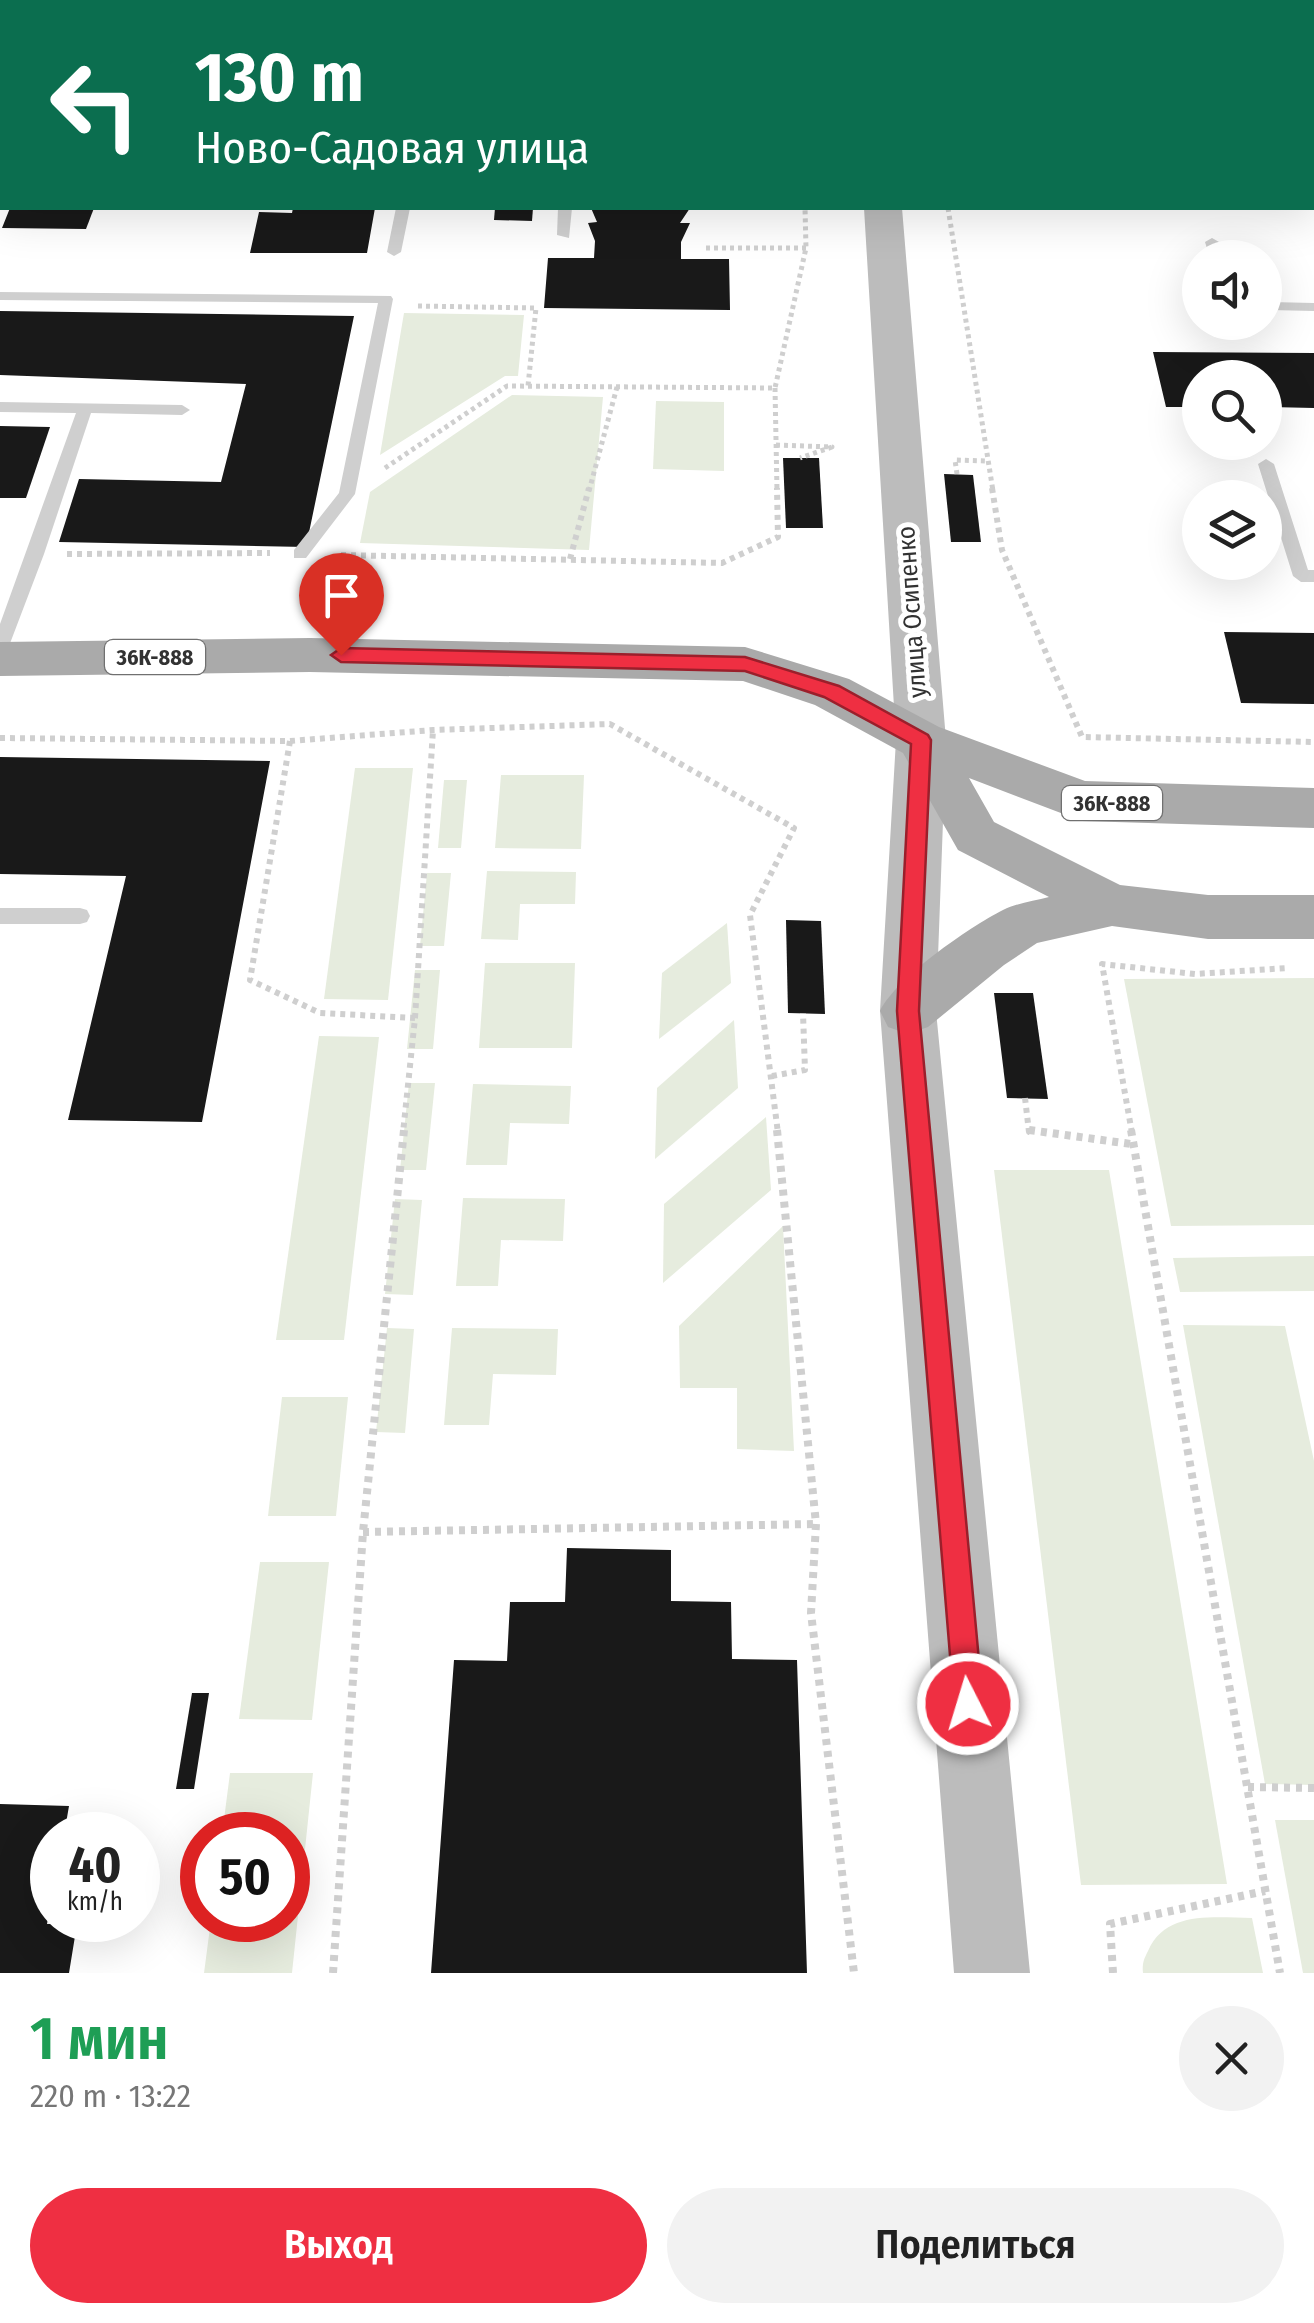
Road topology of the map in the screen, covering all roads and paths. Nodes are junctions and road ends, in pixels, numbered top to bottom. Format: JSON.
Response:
{"nodes":[{"id":1,"x":402,"y":210,"type":"edge"},
{"id":2,"x":565,"y":210,"type":"edge"},
{"id":3,"x":805,"y":210,"type":"edge"},
{"id":4,"x":883,"y":210,"type":"edge"},
{"id":5,"x":948,"y":210,"type":"edge"},
{"id":6,"x":564,"y":234,"type":"dead end"},
{"id":7,"x":706,"y":248,"type":"dead end"},
{"id":8,"x":806,"y":248,"type":"junction"},
{"id":9,"x":394,"y":252,"type":"dead end"},
{"id":10,"x":0,"y":296,"type":"edge"},
{"id":11,"x":385,"y":306,"type":"junction"},
{"id":12,"x":1282,"y":306,"type":"edge"},
{"id":13,"x":1314,"y":307,"type":"edge"},
{"id":14,"x":528,"y":386,"type":"junction"},
{"id":15,"x":617,"y":387,"type":"junction"},
{"id":16,"x":775,"y":388,"type":"junction"},
{"id":17,"x":0,"y":406,"type":"edge"},
{"id":18,"x":85,"y":409,"type":"junction"},
{"id":19,"x":182,"y":410,"type":"dead end"},
{"id":20,"x":776,"y":445,"type":"junction"},
{"id":21,"x":800,"y":458,"type":"dead end"},
{"id":22,"x":988,"y":460,"type":"junction"},
{"id":23,"x":1266,"y":464,"type":"dead end"},
{"id":24,"x":957,"y":474,"type":"dead end"},
{"id":25,"x":348,"y":494,"type":"junction"},
{"id":26,"x":36,"y":554,"type":"junction"},
{"id":27,"x":300,"y":554,"type":"junction"},
{"id":28,"x":570,"y":560,"type":"junction"},
{"id":29,"x":1314,"y":576,"type":"edge"},
{"id":30,"x":0,"y":646,"type":"edge"},
{"id":31,"x":0,"y":660,"type":"edge"},
{"id":32,"x":433,"y":730,"type":"junction"},
{"id":33,"x":0,"y":738,"type":"edge"},
{"id":34,"x":921,"y":740,"type":"junction"},
{"id":35,"x":290,"y":741,"type":"junction"},
{"id":36,"x":1314,"y":742,"type":"edge"},
{"id":37,"x":1314,"y":808,"type":"edge"},
{"id":38,"x":1112,"y":905,"type":"junction"},
{"id":39,"x":0,"y":916,"type":"edge"},
{"id":40,"x":80,"y":916,"type":"dead end"},
{"id":41,"x":1314,"y":917,"type":"edge"},
{"id":42,"x":1294,"y":968,"type":"dead end"},
{"id":43,"x":908,"y":1011,"type":"junction"},
{"id":44,"x":803,"y":1013,"type":"dead end"},
{"id":45,"x":415,"y":1018,"type":"junction"},
{"id":46,"x":772,"y":1076,"type":"junction"},
{"id":47,"x":1025,"y":1098,"type":"dead end"},
{"id":48,"x":1131,"y":1144,"type":"junction"},
{"id":49,"x":816,"y":1524,"type":"junction"},
{"id":50,"x":364,"y":1532,"type":"junction"},
{"id":51,"x":1248,"y":1787,"type":"junction"},
{"id":52,"x":1314,"y":1788,"type":"edge"},
{"id":53,"x":1265,"y":1891,"type":"junction"},
{"id":54,"x":333,"y":1973,"type":"edge"},
{"id":55,"x":854,"y":1973,"type":"edge"},
{"id":56,"x":992,"y":1973,"type":"edge"},
{"id":57,"x":1114,"y":1973,"type":"edge"},
{"id":58,"x":1280,"y":1973,"type":"edge"}],
"edges":[{"from":1,"to":9,"type":"lane"},
{"from":2,"to":6,"type":"lane"},
{"from":3,"to":8,"type":"path"},
{"from":4,"to":34,"type":"main road","name":"улица Осипенко"},
{"from":5,"to":22,"type":"path"},
{"from":7,"to":8,"type":"path"},
{"from":8,"to":16,"type":"path"},
{"from":10,"to":11,"type":"lane"},
{"from":11,"to":14,"type":"path"},
{"from":11,"to":25,"type":"lane"},
{"from":12,"to":13,"type":"lane"},
{"from":14,"to":15,"type":"path"},
{"from":14,"to":25,"type":"path"},
{"from":15,"to":16,"type":"path"},
{"from":15,"to":28,"type":"path"},
{"from":16,"to":20,"type":"path"},
{"from":17,"to":18,"type":"lane"},
{"from":18,"to":19,"type":"lane"},
{"from":18,"to":26,"type":"lane"},
{"from":20,"to":21,"type":"path"},
{"from":20,"to":28,"type":"path"},
{"from":22,"to":24,"type":"path"},
{"from":22,"to":36,"type":"path"},
{"from":23,"to":29,"type":"lane"},
{"from":25,"to":27,"type":"lane"},
{"from":26,"to":27,"type":"path"},
{"from":26,"to":30,"type":"lane"},
{"from":27,"to":28,"type":"path"},
{"from":31,"to":34,"type":"main road","number":"36К-888"},
{"from":32,"to":35,"type":"path"},
{"from":32,"to":45,"type":"path"},
{"from":32,"to":46,"type":"path"},
{"from":33,"to":35,"type":"path"},
{"from":34,"to":37,"type":"main road","number":"36К-888"},
{"from":34,"to":38,"type":"main road"},
{"from":34,"to":43,"type":"main road","name":"улица Осипенко"},
{"from":35,"to":45,"type":"path"},
{"from":38,"to":41,"type":"main road"},
{"from":38,"to":43,"type":"main road"},
{"from":39,"to":40,"type":"lane"},
{"from":42,"to":48,"type":"path"},
{"from":43,"to":56,"type":"main road","name":"улица Осипенко"},
{"from":44,"to":46,"type":"path"},
{"from":45,"to":50,"type":"path"},
{"from":46,"to":49,"type":"path"},
{"from":47,"to":48,"type":"path"},
{"from":48,"to":51,"type":"path"},
{"from":49,"to":50,"type":"path"},
{"from":49,"to":55,"type":"path"},
{"from":50,"to":54,"type":"path"},
{"from":51,"to":52,"type":"path"},
{"from":51,"to":53,"type":"path"},
{"from":53,"to":57,"type":"path"},
{"from":53,"to":58,"type":"path"}]}
